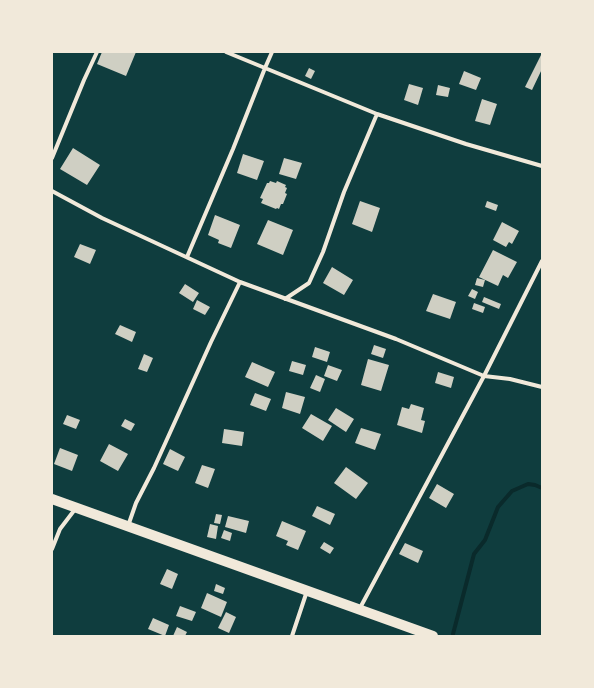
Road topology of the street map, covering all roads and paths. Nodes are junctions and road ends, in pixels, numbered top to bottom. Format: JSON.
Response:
{"nodes":[{"id":1,"x":97,"y":52,"type":"edge"},
{"id":2,"x":226,"y":52,"type":"edge"},
{"id":3,"x":272,"y":52,"type":"edge"},
{"id":4,"x":265,"y":68,"type":"junction"},
{"id":5,"x":377,"y":114,"type":"junction"},
{"id":6,"x":52,"y":158,"type":"edge"},
{"id":7,"x":542,"y":166,"type":"edge"},
{"id":8,"x":52,"y":191,"type":"edge"},
{"id":9,"x":187,"y":257,"type":"junction"},
{"id":10,"x":542,"y":261,"type":"edge"},
{"id":11,"x":240,"y":282,"type":"junction"},
{"id":12,"x":284,"y":299,"type":"junction"},
{"id":13,"x":484,"y":376,"type":"junction"},
{"id":14,"x":542,"y":387,"type":"edge"},
{"id":15,"x":52,"y":499,"type":"edge"},
{"id":16,"x":76,"y":508,"type":"junction"},
{"id":17,"x":128,"y":526,"type":"junction"},
{"id":18,"x":52,"y":549,"type":"edge"},
{"id":19,"x":307,"y":591,"type":"junction"},
{"id":20,"x":359,"y":610,"type":"junction"},
{"id":21,"x":292,"y":636,"type":"edge"},
{"id":22,"x":433,"y":636,"type":"edge"}],
"edges":[{"from":1,"to":6,"type":"street"},
{"from":2,"to":4,"type":"street"},
{"from":3,"to":4,"type":"street"},
{"from":4,"to":5,"type":"street"},
{"from":4,"to":9,"type":"street"},
{"from":5,"to":7,"type":"street"},
{"from":5,"to":12,"type":"street"},
{"from":8,"to":9,"type":"street"},
{"from":9,"to":11,"type":"street"},
{"from":10,"to":13,"type":"street"},
{"from":11,"to":12,"type":"street"},
{"from":11,"to":17,"type":"street"},
{"from":12,"to":13,"type":"street"},
{"from":13,"to":14,"type":"street"},
{"from":13,"to":20,"type":"street"},
{"from":15,"to":16,"type":"main road"},
{"from":16,"to":17,"type":"main road"},
{"from":16,"to":18,"type":"street"},
{"from":17,"to":19,"type":"main road"},
{"from":19,"to":20,"type":"main road"},
{"from":19,"to":21,"type":"street"},
{"from":20,"to":22,"type":"main road"}]}
